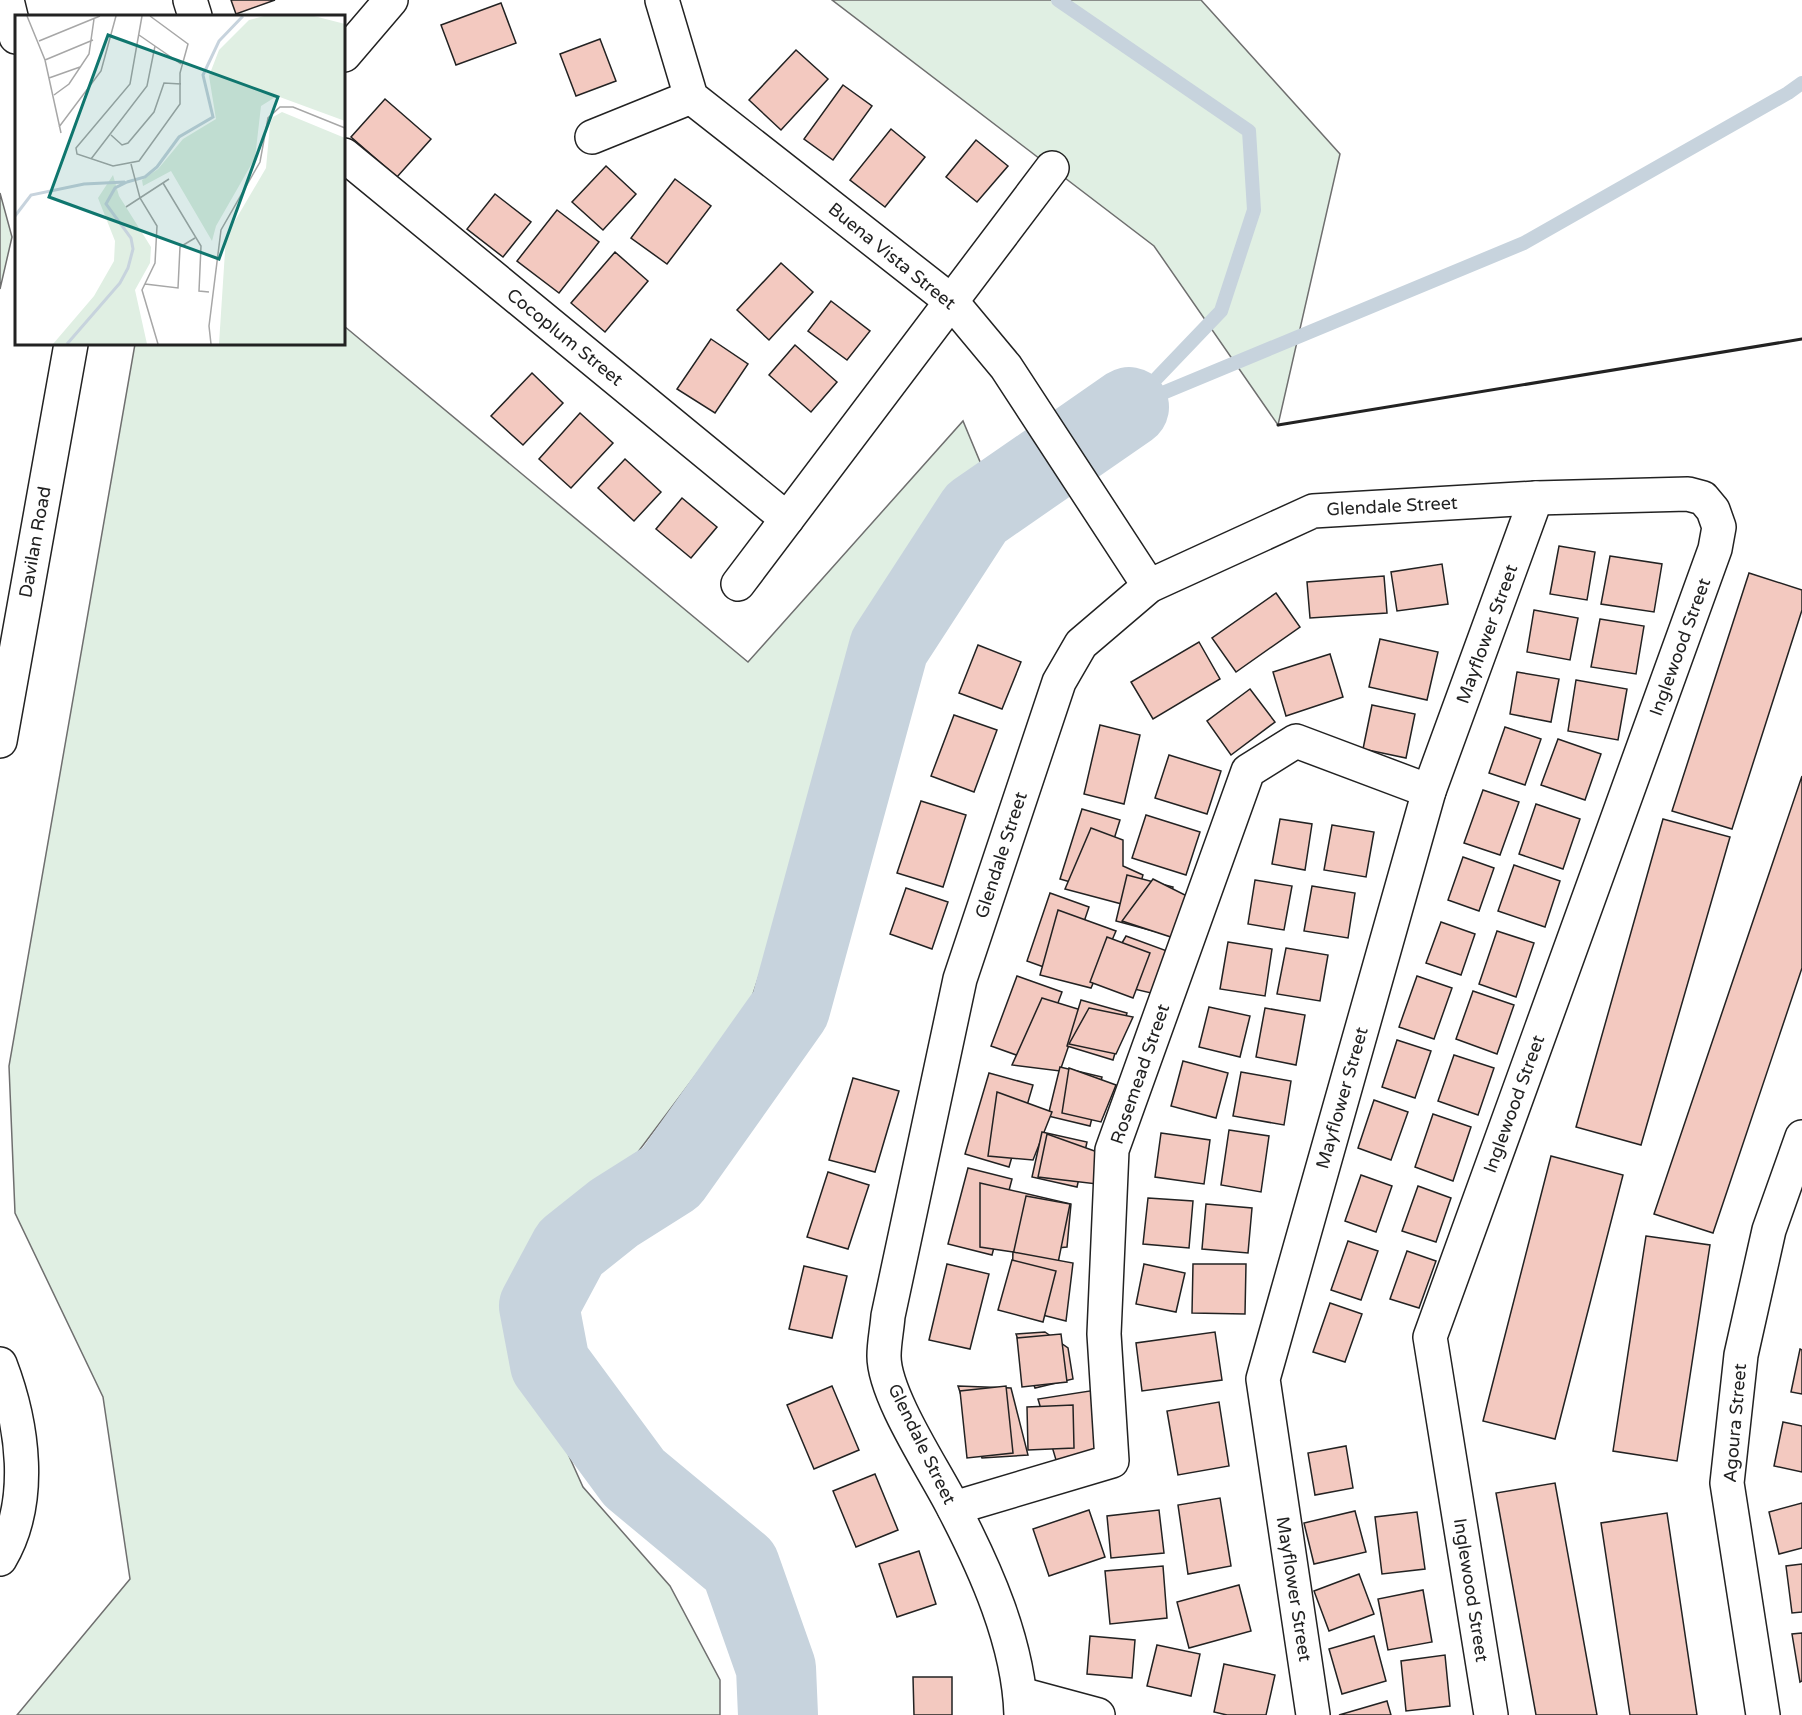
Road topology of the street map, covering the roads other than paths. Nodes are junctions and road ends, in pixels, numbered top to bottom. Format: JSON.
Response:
{"nodes":[{"id":1,"x":7,"y":0,"type":"edge"},
{"id":2,"x":190,"y":0,"type":"edge"},
{"id":3,"x":391,"y":0,"type":"edge"},
{"id":4,"x":662,"y":0,"type":"edge"},
{"id":5,"x":195,"y":15,"type":"edge"},
{"id":6,"x":15,"y":33,"type":"edge"},
{"id":7,"x":345,"y":54,"type":"edge"},
{"id":8,"x":691,"y":97,"type":"junction"},
{"id":9,"x":592,"y":136,"type":"dead end"},
{"id":10,"x":345,"y":156,"type":"edge"},
{"id":11,"x":1052,"y":168,"type":"dead end"},
{"id":12,"x":951,"y":301,"type":"junction"},
{"id":13,"x":71,"y":345,"type":"edge"},
{"id":14,"x":1536,"y":498,"type":"junction"},
{"id":15,"x":1713,"y":510,"type":"joint"},
{"id":16,"x":787,"y":519,"type":"junction"},
{"id":17,"x":738,"y":584,"type":"dead end"},
{"id":18,"x":1149,"y":586,"type":"junction"},
{"id":19,"x":0,"y":741,"type":"edge"},
{"id":20,"x":1429,"y":791,"type":"junction"},
{"id":21,"x":1802,"y":1137,"type":"edge"},
{"id":22,"x":0,"y":1364,"type":"edge"},
{"id":23,"x":954,"y":1508,"type":"junction"},
{"id":24,"x":0,"y":1559,"type":"edge"},
{"id":25,"x":1020,"y":1705,"type":"edge"},
{"id":26,"x":1098,"y":1715,"type":"edge"},
{"id":27,"x":1313,"y":1715,"type":"edge"},
{"id":28,"x":1491,"y":1715,"type":"edge"},
{"id":29,"x":1763,"y":1715,"type":"edge"}],
"edges":[{"from":1,"to":6,"type":"street"},
{"from":2,"to":5,"type":"street"},
{"from":3,"to":7,"type":"street"},
{"from":4,"to":8,"type":"street"},
{"from":8,"to":9,"type":"street"},
{"from":8,"to":12,"type":"street","name":"Buena Vista Street"},
{"from":10,"to":16,"type":"street","name":"Cocoplum Street"},
{"from":11,"to":12,"type":"street"},
{"from":12,"to":16,"type":"street"},
{"from":12,"to":18,"type":"street","name":"Buena Vista Street"},
{"from":13,"to":19,"type":"street","name":"Davilan Road"},
{"from":14,"to":15,"type":"street","name":"Glendale Street"},
{"from":14,"to":18,"type":"street","name":"Glendale Street"},
{"from":14,"to":20,"type":"street","name":"Mayflower Street"},
{"from":15,"to":28,"type":"street","name":"Inglewood Street"},
{"from":16,"to":17,"type":"street"},
{"from":18,"to":23,"type":"street","name":"Glendale Street"},
{"from":20,"to":23,"type":"street","name":"Rosemead Street"},
{"from":20,"to":27,"type":"street","name":"Mayflower Street"},
{"from":21,"to":29,"type":"street","name":"Agoura Street"},
{"from":22,"to":24,"type":"street"},
{"from":23,"to":25,"type":"street","name":"Glendale Street"},
{"from":25,"to":26,"type":"street"}]}
